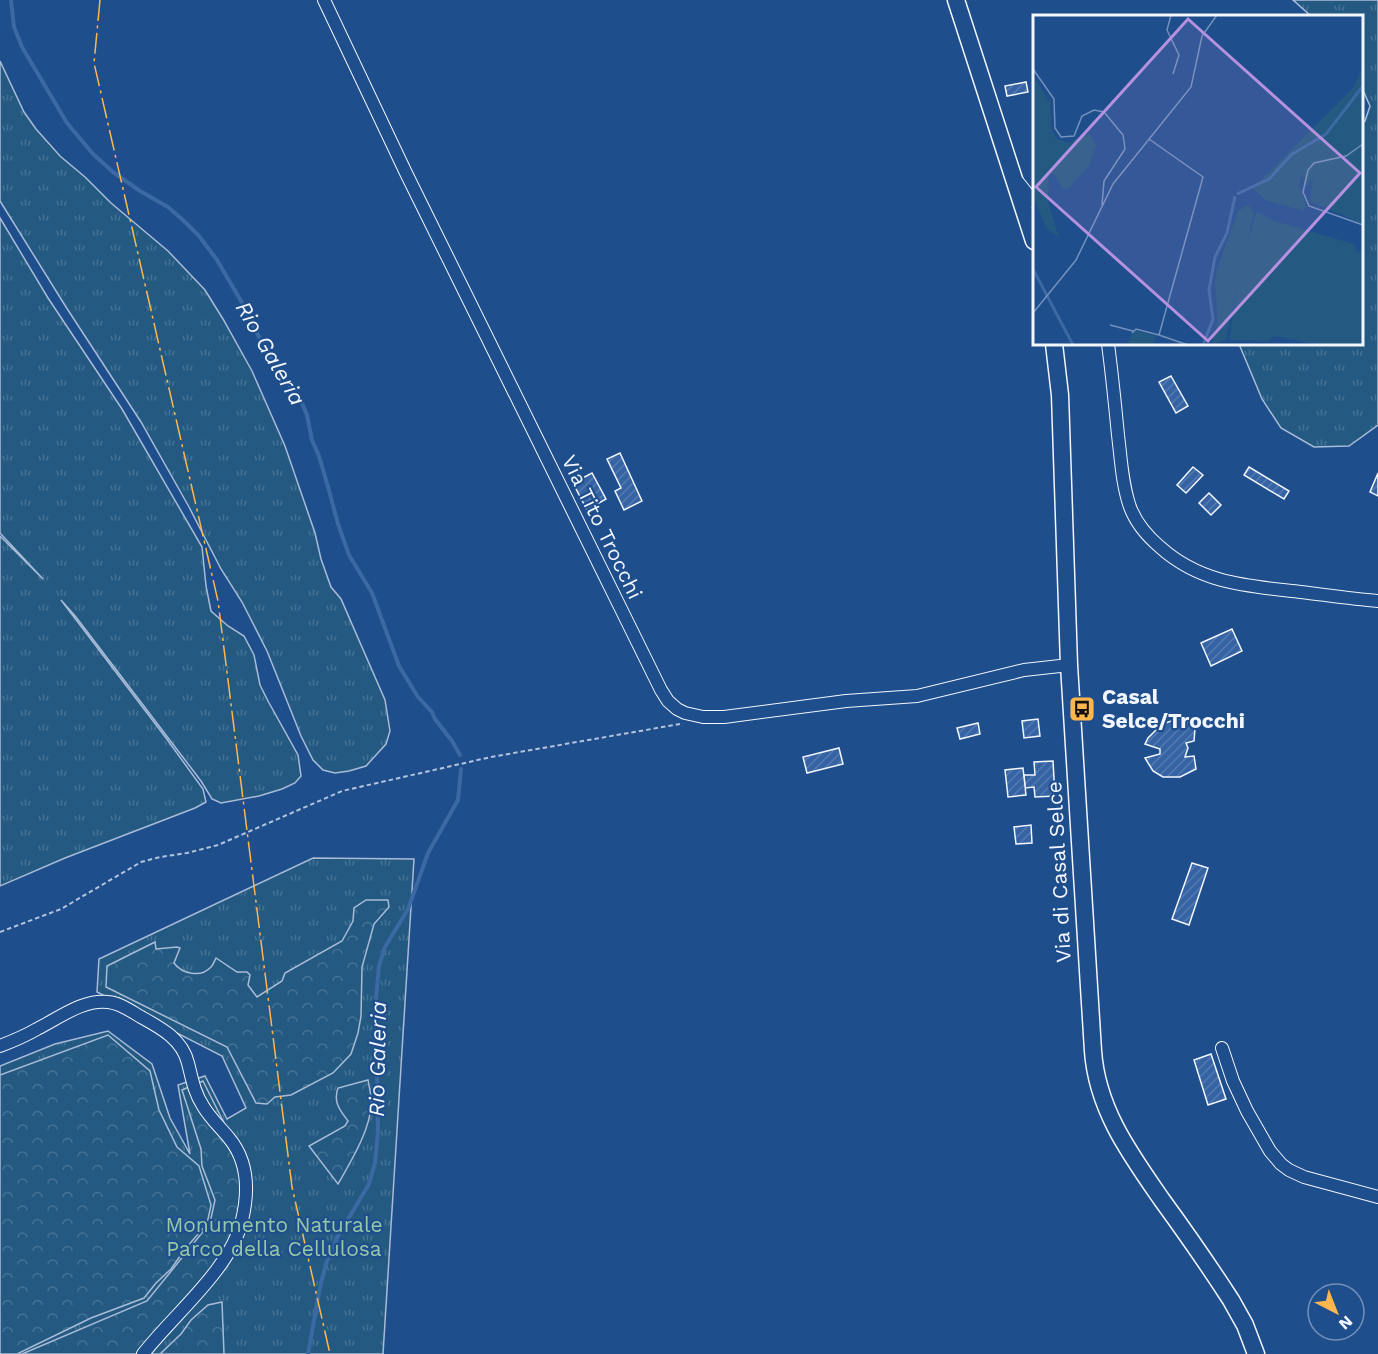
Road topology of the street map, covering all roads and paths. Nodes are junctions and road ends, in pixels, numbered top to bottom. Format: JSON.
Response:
{"nodes":[{"id":1,"x":324,"y":0,"type":"edge"},
{"id":2,"x":956,"y":0,"type":"edge"},
{"id":3,"x":1015,"y":179,"type":"junction"},
{"id":4,"x":1033,"y":200,"type":"edge"},
{"id":5,"x":1033,"y":235,"type":"edge"},
{"id":6,"x":1054,"y":345,"type":"edge"},
{"id":7,"x":1108,"y":345,"type":"edge"},
{"id":8,"x":1378,"y":601,"type":"edge"},
{"id":9,"x":1069,"y":665,"type":"junction"},
{"id":10,"x":689,"y":723,"type":"dead end"},
{"id":11,"x":0,"y":932,"type":"edge"},
{"id":12,"x":0,"y":1046,"type":"edge"},
{"id":13,"x":1222,"y":1048,"type":"dead end"},
{"id":14,"x":1378,"y":1197,"type":"edge"},
{"id":15,"x":143,"y":1354,"type":"edge"},
{"id":16,"x":1256,"y":1354,"type":"edge"}],
"edges":[{"from":1,"to":9,"type":"street","name":"Via Tito Trocchi"},
{"from":2,"to":3,"type":"main road"},
{"from":3,"to":4,"type":"street"},
{"from":3,"to":5,"type":"main road"},
{"from":6,"to":9,"type":"main road","name":"Via di Casal Selce"},
{"from":7,"to":8,"type":"street"},
{"from":9,"to":16,"type":"main road","name":"Via di Casal Selce"},
{"from":10,"to":11,"type":"path"},
{"from":12,"to":15,"type":"street"},
{"from":13,"to":14,"type":"street"}]}
